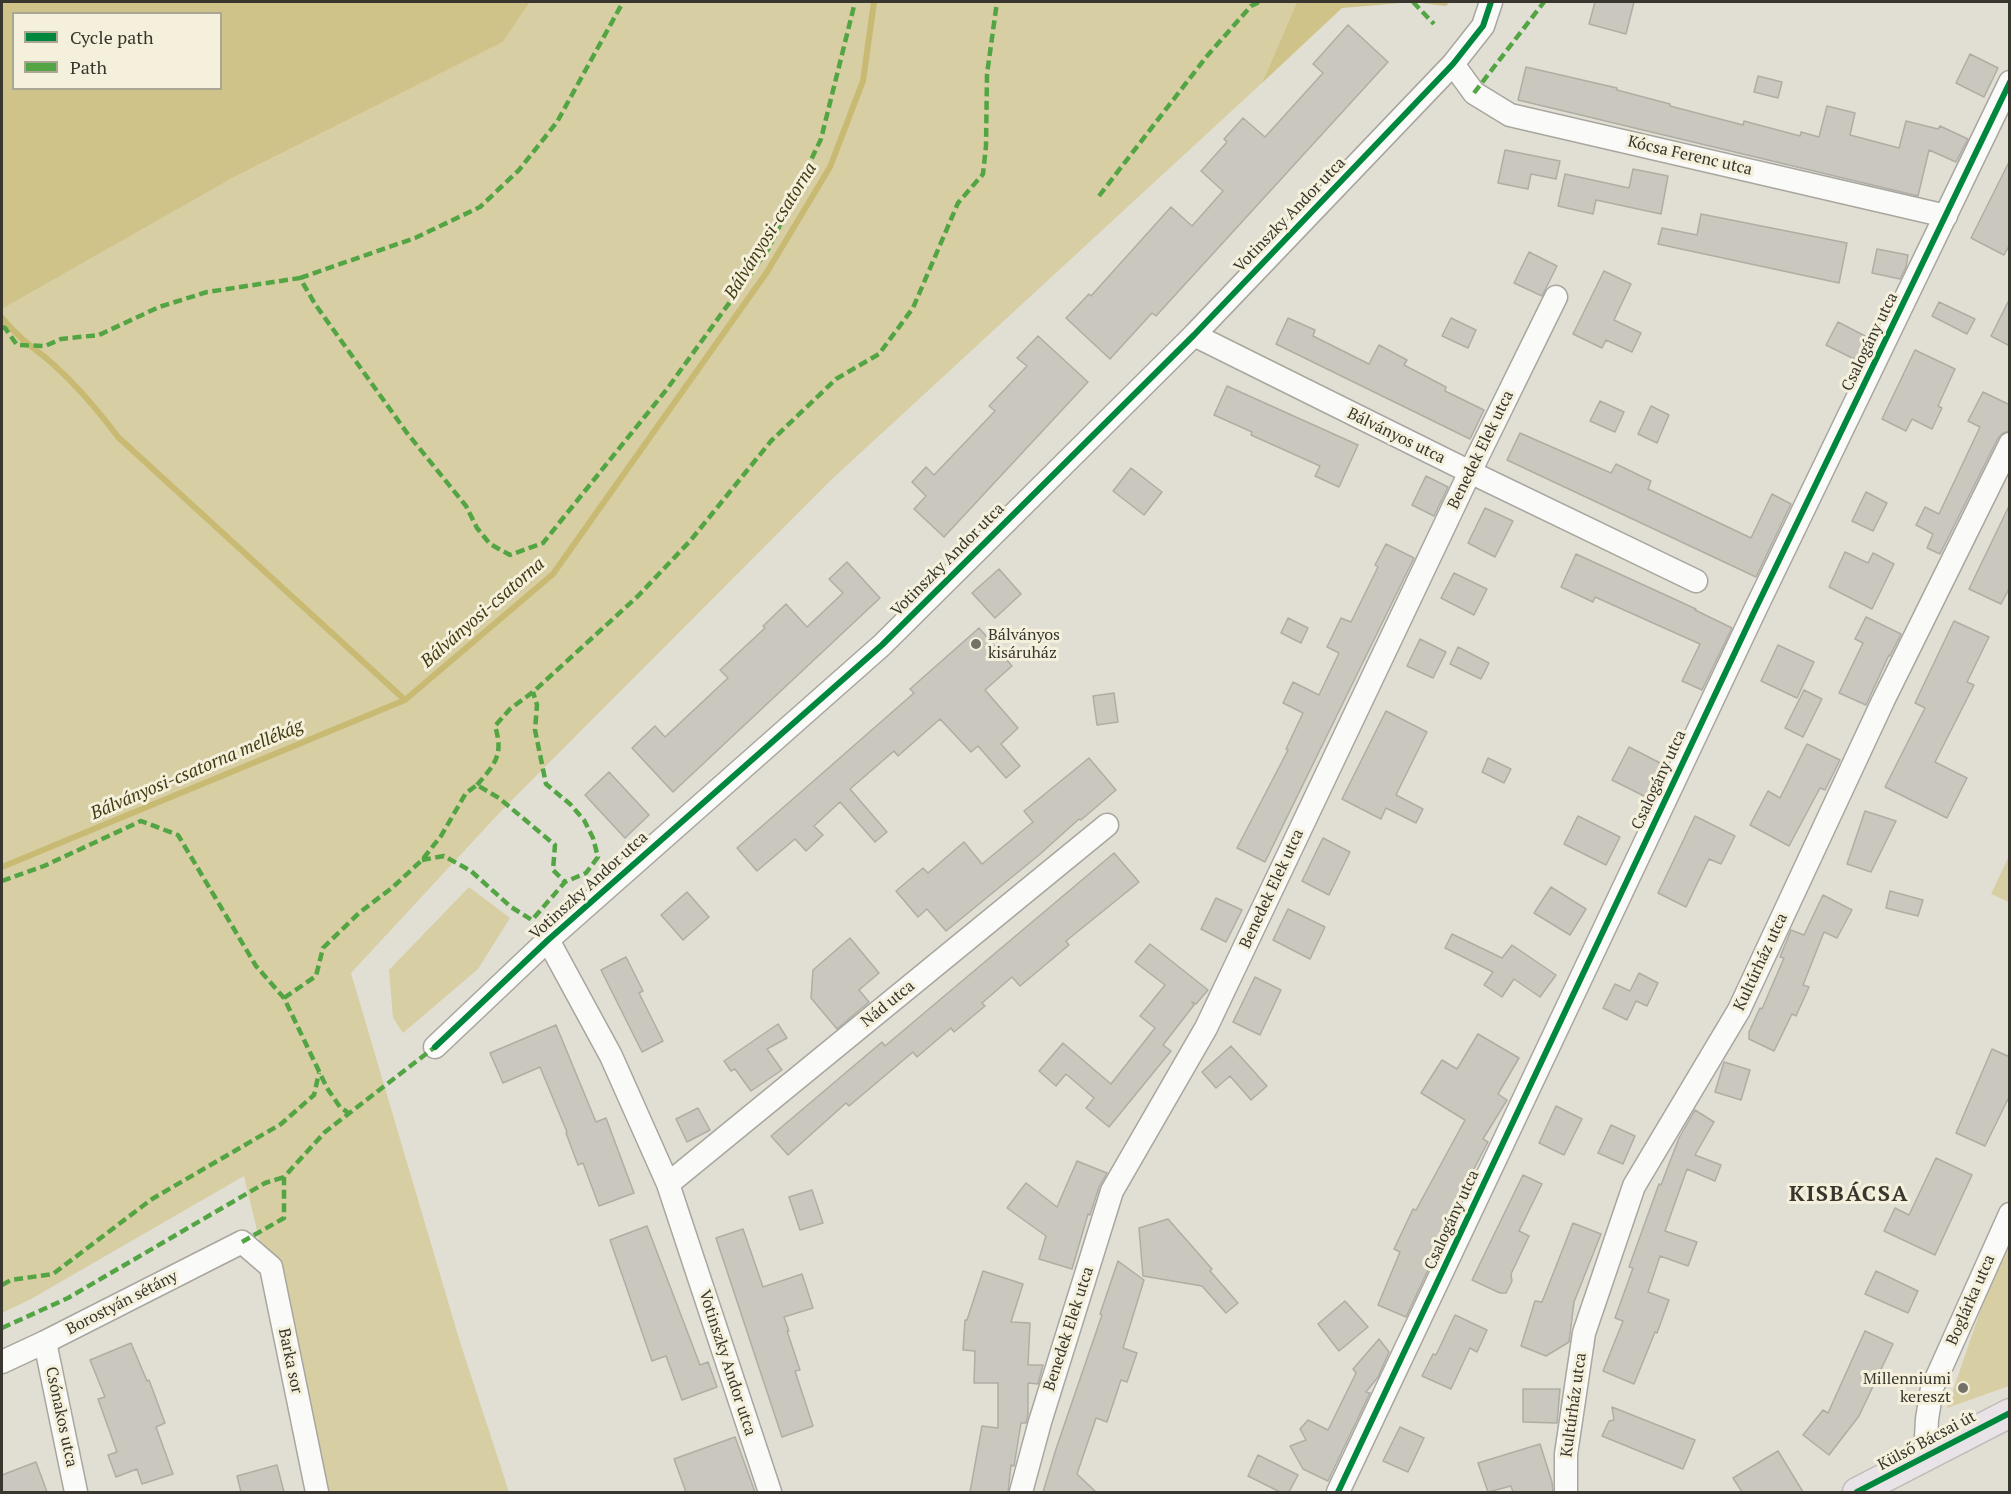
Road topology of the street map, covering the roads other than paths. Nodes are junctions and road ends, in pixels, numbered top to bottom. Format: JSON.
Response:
{"nodes":[{"id":1,"x":1491,"y":2,"type":"edge"},
{"id":2,"x":1453,"y":64,"type":"junction"},
{"id":3,"x":2010,"y":82,"type":"edge"},
{"id":4,"x":1946,"y":216,"type":"junction"},
{"id":5,"x":1556,"y":297,"type":"dead end"},
{"id":6,"x":1194,"y":335,"type":"junction"},
{"id":7,"x":2010,"y":444,"type":"edge"},
{"id":8,"x":1470,"y":472,"type":"junction"},
{"id":9,"x":1696,"y":581,"type":"dead end"},
{"id":10,"x":1107,"y":825,"type":"dead end"},
{"id":11,"x":548,"y":940,"type":"junction"},
{"id":12,"x":435,"y":1047,"type":"dead end"},
{"id":13,"x":668,"y":1184,"type":"junction"},
{"id":14,"x":2010,"y":1214,"type":"edge"},
{"id":15,"x":242,"y":1242,"type":"joint"},
{"id":16,"x":45,"y":1342,"type":"junction"},
{"id":17,"x":2,"y":1362,"type":"edge"},
{"id":18,"x":2010,"y":1413,"type":"edge"},
{"id":19,"x":1924,"y":1457,"type":"junction"},
{"id":20,"x":76,"y":1492,"type":"edge"},
{"id":21,"x":317,"y":1492,"type":"edge"},
{"id":22,"x":770,"y":1492,"type":"edge"},
{"id":23,"x":1021,"y":1492,"type":"edge"},
{"id":24,"x":1338,"y":1492,"type":"edge"},
{"id":25,"x":1566,"y":1492,"type":"edge"},
{"id":26,"x":1857,"y":1492,"type":"edge"}],
"edges":[{"from":1,"to":2,"type":"street","name":"Votinszky Andor utca"},
{"from":2,"to":4,"type":"street","name":"Kócsa Ferenc utca"},
{"from":2,"to":6,"type":"street","name":"Votinszky Andor utca"},
{"from":3,"to":4,"type":"street","name":"Csalogány utca"},
{"from":4,"to":24,"type":"street","name":"Csalogány utca"},
{"from":5,"to":8,"type":"street","name":"Benedek Elek utca"},
{"from":6,"to":8,"type":"street","name":"Bálványos utca"},
{"from":6,"to":11,"type":"street","name":"Votinszky Andor utca"},
{"from":7,"to":25,"type":"street","name":"Kultúrház utca"},
{"from":8,"to":9,"type":"street","name":"Bálványos utca"},
{"from":8,"to":23,"type":"street","name":"Benedek Elek utca"},
{"from":10,"to":13,"type":"street","name":"Nád utca"},
{"from":11,"to":12,"type":"street","name":"Votinszky Andor utca"},
{"from":11,"to":13,"type":"street","name":"Votinszky Andor utca"},
{"from":13,"to":22,"type":"street","name":"Votinszky Andor utca"},
{"from":14,"to":19,"type":"street","name":"Boglárka utca"},
{"from":15,"to":16,"type":"street","name":"Borostyán sétány"},
{"from":15,"to":21,"type":"street","name":"Barka sor"},
{"from":16,"to":17,"type":"street","name":"Borostyán sétány"},
{"from":16,"to":20,"type":"street","name":"Csónakos utca"},
{"from":18,"to":19,"type":"main road","name":"Külső Bácsai út"},
{"from":19,"to":26,"type":"main road","name":"Külső Bácsai út"}]}
